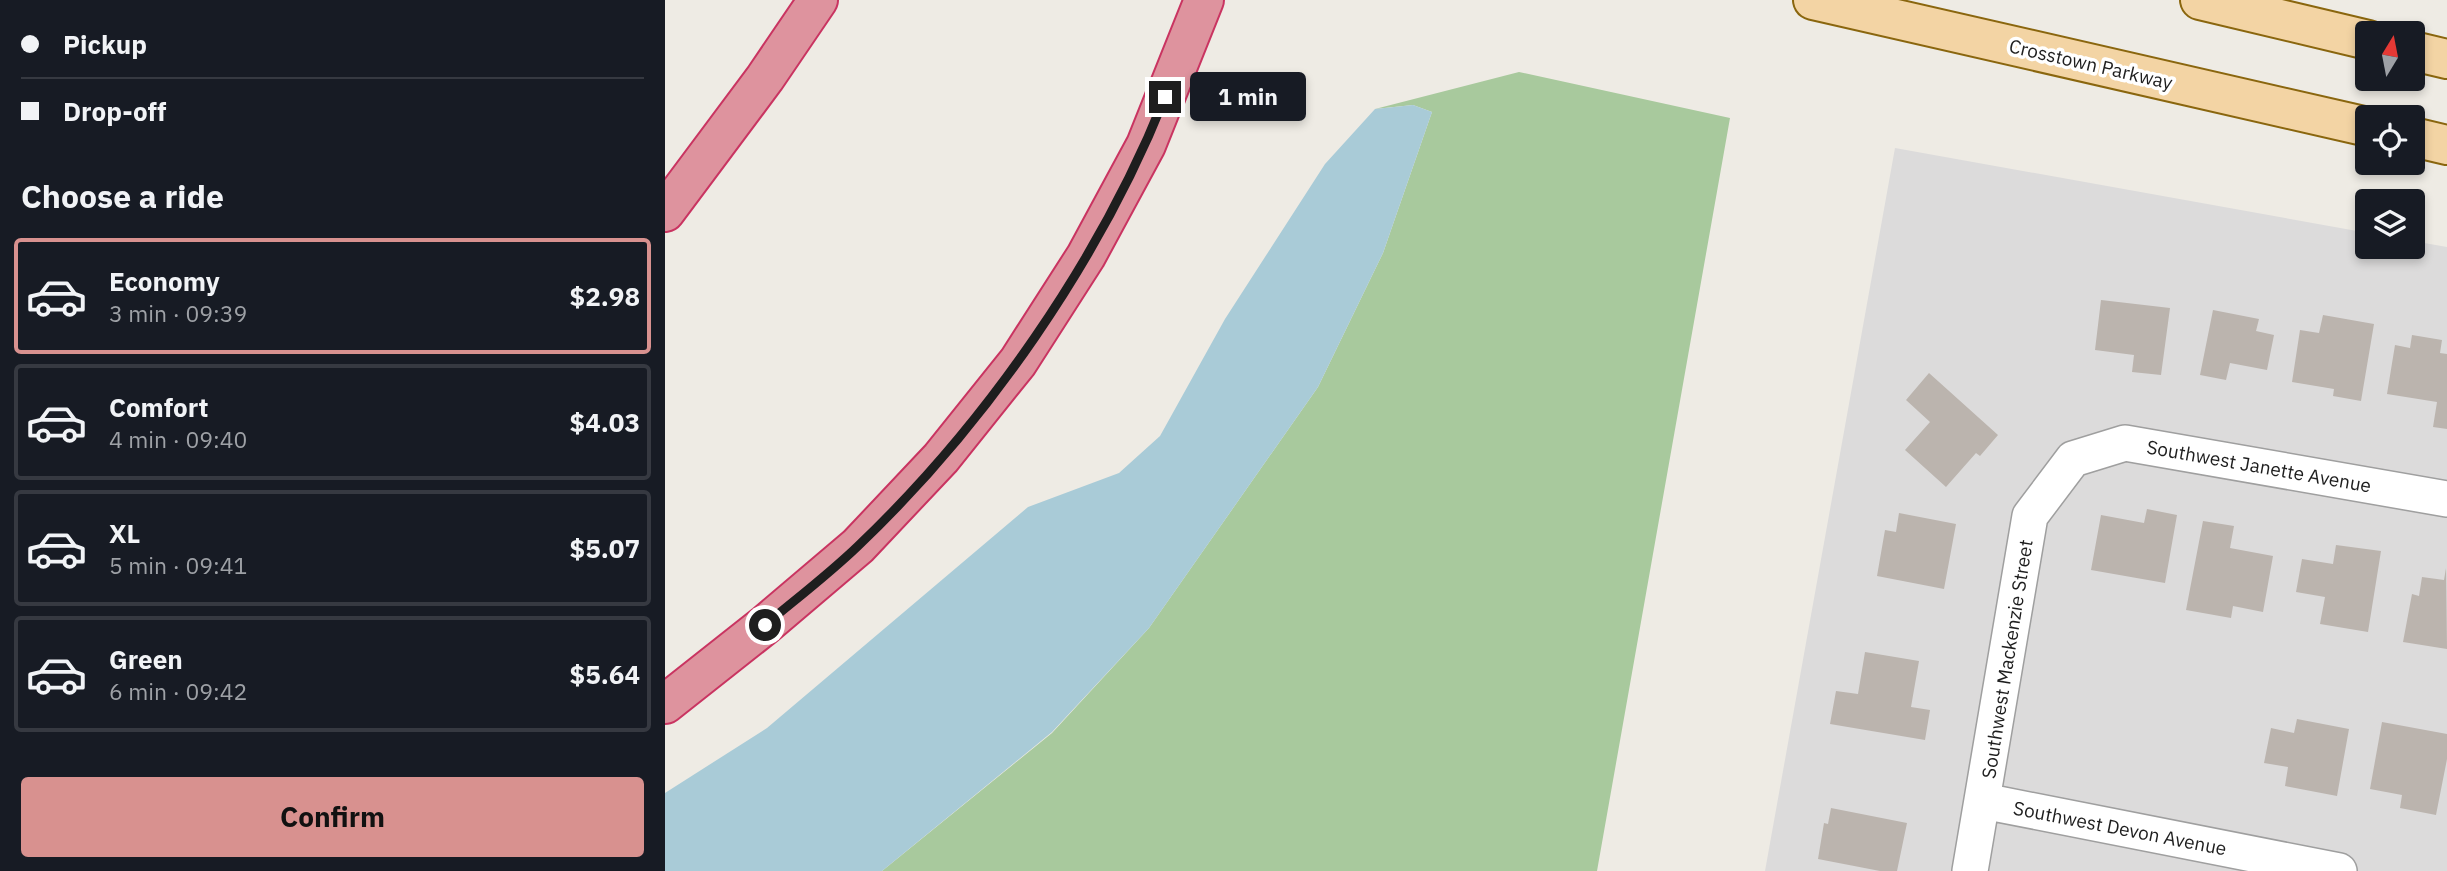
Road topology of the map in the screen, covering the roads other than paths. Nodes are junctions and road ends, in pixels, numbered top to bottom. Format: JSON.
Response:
{"nodes":[{"id":1,"x":818,"y":0,"type":"edge"},
{"id":2,"x":1204,"y":0,"type":"edge"},
{"id":3,"x":1813,"y":0,"type":"edge"},
{"id":4,"x":2200,"y":0,"type":"edge"},
{"id":5,"x":2355,"y":37,"type":"edge"},
{"id":6,"x":2425,"y":54,"type":"edge"},
{"id":7,"x":2447,"y":59,"type":"edge"},
{"id":8,"x":2355,"y":124,"type":"edge"},
{"id":9,"x":2425,"y":140,"type":"edge"},
{"id":10,"x":2447,"y":145,"type":"edge"},
{"id":11,"x":665,"y":212,"type":"edge"},
{"id":12,"x":2073,"y":459,"type":"joint"},
{"id":13,"x":2447,"y":499,"type":"edge"},
{"id":14,"x":665,"y":704,"type":"edge"},
{"id":15,"x":1983,"y":801,"type":"junction"},
{"id":16,"x":1970,"y":871,"type":"edge"},
{"id":17,"x":2339,"y":871,"type":"edge"}],
"edges":[{"from":1,"to":11,"type":"highway"},
{"from":2,"to":14,"type":"highway"},
{"from":3,"to":8,"type":"main road","name":"Crosstown Parkway"},
{"from":4,"to":5,"type":"main road"},
{"from":6,"to":7,"type":"main road"},
{"from":9,"to":10,"type":"main road"},
{"from":12,"to":13,"type":"street","name":"Southwest Janette Avenue"},
{"from":12,"to":15,"type":"street","name":"Southwest Mackenzie Street"},
{"from":15,"to":16,"type":"street","name":"Southwest Mackenzie Street"},
{"from":15,"to":17,"type":"street","name":"Southwest Devon Avenue"}]}
